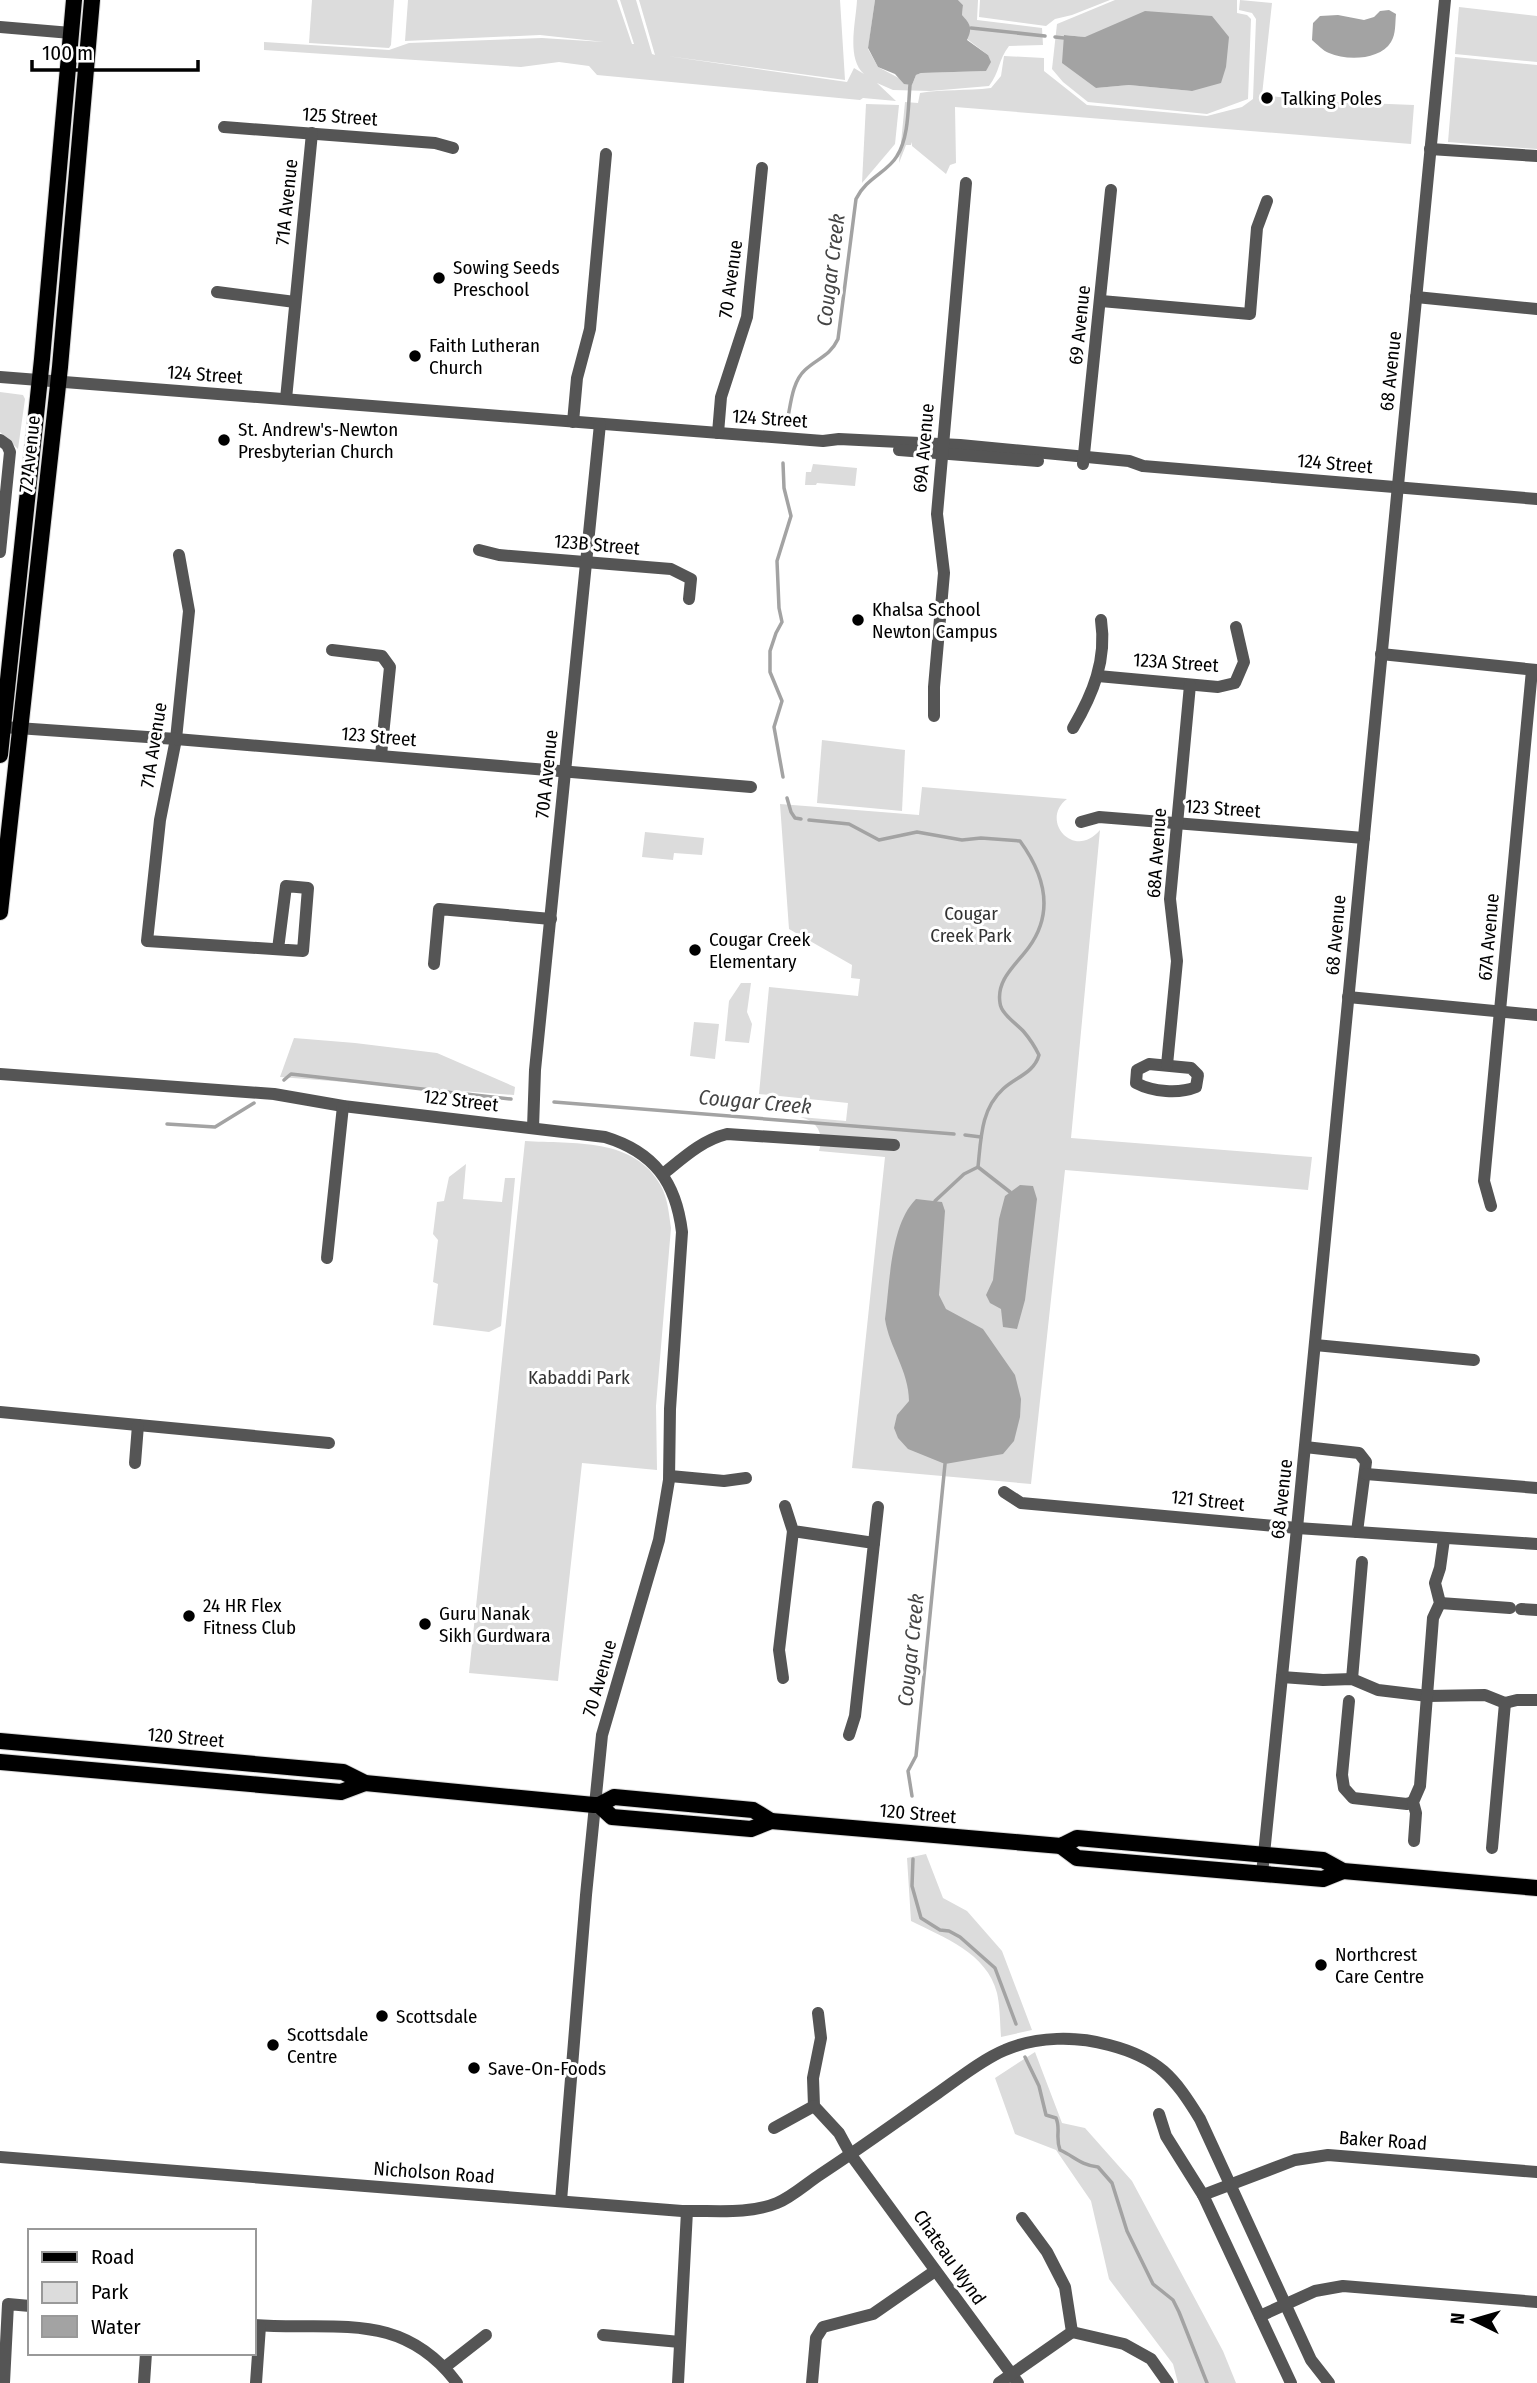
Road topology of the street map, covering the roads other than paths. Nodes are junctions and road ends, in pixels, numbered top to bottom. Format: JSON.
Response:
{"nodes":[{"id":1,"x":74,"y":0,"type":"edge"},
{"id":2,"x":92,"y":0,"type":"edge"},
{"id":3,"x":1445,"y":0,"type":"edge"},
{"id":4,"x":0,"y":27,"type":"edge"},
{"id":5,"x":71,"y":33,"type":"junction"},
{"id":6,"x":225,"y":127,"type":"dead end"},
{"id":7,"x":312,"y":133,"type":"junction"},
{"id":8,"x":453,"y":148,"type":"dead end"},
{"id":9,"x":1430,"y":149,"type":"junction"},
{"id":10,"x":606,"y":154,"type":"dead end"},
{"id":11,"x":1537,"y":156,"type":"edge"},
{"id":12,"x":762,"y":169,"type":"dead end"},
{"id":13,"x":966,"y":183,"type":"dead end"},
{"id":14,"x":1111,"y":190,"type":"dead end"},
{"id":15,"x":1267,"y":201,"type":"dead end"},
{"id":16,"x":217,"y":292,"type":"dead end"},
{"id":17,"x":1416,"y":297,"type":"junction"},
{"id":18,"x":1101,"y":301,"type":"junction"},
{"id":19,"x":295,"y":302,"type":"junction"},
{"id":20,"x":1537,"y":309,"type":"edge"},
{"id":21,"x":0,"y":377,"type":"edge"},
{"id":22,"x":40,"y":380,"type":"junction"},
{"id":23,"x":58,"y":382,"type":"junction"},
{"id":24,"x":286,"y":399,"type":"junction"},
{"id":25,"x":573,"y":422,"type":"junction"},
{"id":26,"x":600,"y":424,"type":"junction"},
{"id":27,"x":718,"y":433,"type":"junction"},
{"id":28,"x":0,"y":440,"type":"edge"},
{"id":29,"x":941,"y":449,"type":"junction"},
{"id":30,"x":1083,"y":460,"type":"junction"},
{"id":31,"x":1398,"y":487,"type":"junction"},
{"id":32,"x":1537,"y":499,"type":"edge"},
{"id":33,"x":479,"y":550,"type":"dead end"},
{"id":34,"x":0,"y":552,"type":"edge"},
{"id":35,"x":179,"y":555,"type":"dead end"},
{"id":36,"x":587,"y":563,"type":"junction"},
{"id":37,"x":689,"y":599,"type":"dead end"},
{"id":38,"x":1101,"y":620,"type":"dead end"},
{"id":39,"x":1236,"y":627,"type":"dead end"},
{"id":40,"x":332,"y":650,"type":"dead end"},
{"id":41,"x":1381,"y":654,"type":"junction"},
{"id":42,"x":1535,"y":670,"type":"edge"},
{"id":43,"x":1098,"y":676,"type":"junction"},
{"id":44,"x":1189,"y":685,"type":"junction"},
{"id":45,"x":934,"y":716,"type":"dead end"},
{"id":46,"x":3,"y":727,"type":"junction"},
{"id":47,"x":1073,"y":728,"type":"dead end"},
{"id":48,"x":21,"y":729,"type":"junction"},
{"id":49,"x":176,"y":739,"type":"junction"},
{"id":50,"x":0,"y":755,"type":"edge"},
{"id":51,"x":381,"y":755,"type":"junction"},
{"id":52,"x":566,"y":770,"type":"junction"},
{"id":53,"x":751,"y":787,"type":"dead end"},
{"id":54,"x":1081,"y":822,"type":"dead end"},
{"id":55,"x":1176,"y":824,"type":"junction"},
{"id":56,"x":1364,"y":838,"type":"junction"},
{"id":57,"x":1,"y":885,"type":"edge"},
{"id":58,"x":0,"y":912,"type":"edge"},
{"id":59,"x":551,"y":919,"type":"junction"},
{"id":60,"x":278,"y":949,"type":"junction"},
{"id":61,"x":434,"y":964,"type":"dead end"},
{"id":62,"x":1348,"y":997,"type":"junction"},
{"id":63,"x":1500,"y":1012,"type":"junction"},
{"id":64,"x":1537,"y":1015,"type":"edge"},
{"id":65,"x":1167,"y":1065,"type":"dead end"},
{"id":66,"x":0,"y":1074,"type":"edge"},
{"id":67,"x":343,"y":1106,"type":"junction"},
{"id":68,"x":533,"y":1128,"type":"junction"},
{"id":69,"x":894,"y":1145,"type":"dead end"},
{"id":70,"x":663,"y":1174,"type":"junction"},
{"id":71,"x":1492,"y":1206,"type":"dead end"},
{"id":72,"x":327,"y":1258,"type":"dead end"},
{"id":73,"x":1315,"y":1345,"type":"junction"},
{"id":74,"x":1474,"y":1360,"type":"dead end"},
{"id":75,"x":0,"y":1412,"type":"edge"},
{"id":76,"x":138,"y":1425,"type":"junction"},
{"id":77,"x":329,"y":1443,"type":"dead end"},
{"id":78,"x":1305,"y":1447,"type":"junction"},
{"id":79,"x":135,"y":1463,"type":"dead end"},
{"id":80,"x":1366,"y":1474,"type":"junction"},
{"id":81,"x":670,"y":1476,"type":"junction"},
{"id":82,"x":746,"y":1478,"type":"dead end"},
{"id":83,"x":1537,"y":1488,"type":"edge"},
{"id":84,"x":1004,"y":1492,"type":"dead end"},
{"id":85,"x":785,"y":1506,"type":"dead end"},
{"id":86,"x":878,"y":1507,"type":"dead end"},
{"id":87,"x":1297,"y":1528,"type":"junction"},
{"id":88,"x":793,"y":1531,"type":"junction"},
{"id":89,"x":1357,"y":1532,"type":"junction"},
{"id":90,"x":1444,"y":1539,"type":"junction"},
{"id":91,"x":874,"y":1543,"type":"junction"},
{"id":92,"x":1537,"y":1544,"type":"edge"},
{"id":93,"x":1362,"y":1562,"type":"dead end"},
{"id":94,"x":1440,"y":1604,"type":"junction"},
{"id":95,"x":1537,"y":1610,"type":"edge"},
{"id":96,"x":1282,"y":1677,"type":"junction"},
{"id":97,"x":783,"y":1678,"type":"dead end"},
{"id":98,"x":1352,"y":1679,"type":"junction"},
{"id":99,"x":1428,"y":1696,"type":"junction"},
{"id":100,"x":1537,"y":1700,"type":"edge"},
{"id":101,"x":1349,"y":1701,"type":"dead end"},
{"id":102,"x":1505,"y":1703,"type":"junction"},
{"id":103,"x":849,"y":1735,"type":"dead end"},
{"id":104,"x":0,"y":1741,"type":"edge"},
{"id":105,"x":0,"y":1762,"type":"edge"},
{"id":106,"x":365,"y":1783,"type":"junction"},
{"id":107,"x":1413,"y":1802,"type":"junction"},
{"id":108,"x":596,"y":1805,"type":"junction"},
{"id":109,"x":1413,"y":1842,"type":"dead end"},
{"id":110,"x":1061,"y":1846,"type":"junction"},
{"id":111,"x":1492,"y":1848,"type":"dead end"},
{"id":112,"x":1263,"y":1855,"type":"junction"},
{"id":113,"x":1343,"y":1871,"type":"junction"},
{"id":114,"x":1262,"y":1874,"type":"junction"},
{"id":115,"x":1537,"y":1888,"type":"edge"},
{"id":116,"x":818,"y":2013,"type":"dead end"},
{"id":117,"x":814,"y":2106,"type":"junction"},
{"id":118,"x":1159,"y":2114,"type":"dead end"},
{"id":119,"x":774,"y":2128,"type":"dead end"},
{"id":120,"x":851,"y":2155,"type":"junction"},
{"id":121,"x":0,"y":2157,"type":"edge"},
{"id":122,"x":1537,"y":2172,"type":"edge"},
{"id":123,"x":1230,"y":2185,"type":"junction"},
{"id":124,"x":1203,"y":2195,"type":"junction"},
{"id":125,"x":561,"y":2201,"type":"junction"},
{"id":126,"x":687,"y":2211,"type":"junction"},
{"id":127,"x":1022,"y":2218,"type":"dead end"},
{"id":128,"x":935,"y":2272,"type":"junction"},
{"id":129,"x":1537,"y":2302,"type":"edge"},
{"id":130,"x":1286,"y":2305,"type":"junction"},
{"id":131,"x":28,"y":2306,"type":"edge"},
{"id":132,"x":1260,"y":2316,"type":"junction"},
{"id":133,"x":257,"y":2326,"type":"edge"},
{"id":134,"x":1072,"y":2332,"type":"junction"},
{"id":135,"x":486,"y":2335,"type":"dead end"},
{"id":136,"x":603,"y":2335,"type":"dead end"},
{"id":137,"x":680,"y":2342,"type":"junction"},
{"id":138,"x":146,"y":2355,"type":"edge"},
{"id":139,"x":444,"y":2367,"type":"junction"},
{"id":140,"x":1015,"y":2379,"type":"edge"},
{"id":141,"x":4,"y":2383,"type":"edge"},
{"id":142,"x":144,"y":2383,"type":"edge"},
{"id":143,"x":256,"y":2383,"type":"edge"},
{"id":144,"x":457,"y":2383,"type":"edge"},
{"id":145,"x":678,"y":2383,"type":"edge"},
{"id":146,"x":812,"y":2383,"type":"edge"},
{"id":147,"x":999,"y":2383,"type":"edge"},
{"id":148,"x":1168,"y":2383,"type":"edge"},
{"id":149,"x":1291,"y":2383,"type":"edge"},
{"id":150,"x":1329,"y":2383,"type":"edge"}],
"edges":[{"from":1,"to":5,"type":"main road","name":"72 Avenue"},
{"from":2,"to":23,"type":"main road","name":"72 Avenue"},
{"from":3,"to":9,"type":"street","name":"68 Avenue"},
{"from":4,"to":5,"type":"street"},
{"from":5,"to":22,"type":"main road","name":"72 Avenue"},
{"from":6,"to":7,"type":"street","name":"125 Street"},
{"from":7,"to":8,"type":"street","name":"125 Street"},
{"from":7,"to":19,"type":"street","name":"71A Avenue"},
{"from":9,"to":11,"type":"street"},
{"from":9,"to":17,"type":"street","name":"68 Avenue"},
{"from":10,"to":25,"type":"street"},
{"from":12,"to":27,"type":"street","name":"70 Avenue"},
{"from":13,"to":29,"type":"street","name":"69A Avenue"},
{"from":14,"to":18,"type":"street","name":"69 Avenue"},
{"from":15,"to":18,"type":"street"},
{"from":16,"to":19,"type":"street"},
{"from":17,"to":20,"type":"street"},
{"from":17,"to":31,"type":"street","name":"68 Avenue"},
{"from":18,"to":30,"type":"street","name":"69 Avenue"},
{"from":19,"to":24,"type":"street","name":"71A Avenue"},
{"from":21,"to":22,"type":"street","name":"124 Street"},
{"from":22,"to":23,"type":"street","name":"124 Street"},
{"from":22,"to":46,"type":"main road","name":"72 Avenue"},
{"from":23,"to":24,"type":"street","name":"124 Street"},
{"from":23,"to":48,"type":"main road","name":"72 Avenue"},
{"from":24,"to":25,"type":"street","name":"124 Street"},
{"from":25,"to":26,"type":"street","name":"124 Street"},
{"from":26,"to":27,"type":"street","name":"124 Street"},
{"from":26,"to":36,"type":"street","name":"70A Avenue"},
{"from":27,"to":29,"type":"street","name":"124 Street"},
{"from":28,"to":34,"type":"street","name":"72 Avenue"},
{"from":29,"to":30,"type":"street","name":"124 Street"},
{"from":29,"to":45,"type":"street","name":"69A Avenue"},
{"from":30,"to":31,"type":"street","name":"124 Street"},
{"from":31,"to":32,"type":"street","name":"124 Street"},
{"from":31,"to":41,"type":"street","name":"68 Avenue"},
{"from":33,"to":36,"type":"street","name":"123B Street"},
{"from":35,"to":49,"type":"street","name":"71A Avenue"},
{"from":36,"to":37,"type":"street","name":"123B Street"},
{"from":36,"to":52,"type":"street","name":"70A Avenue"},
{"from":38,"to":43,"type":"street"},
{"from":39,"to":44,"type":"street","name":"123A Street"},
{"from":40,"to":51,"type":"street"},
{"from":41,"to":42,"type":"street"},
{"from":41,"to":56,"type":"street","name":"68 Avenue"},
{"from":42,"to":63,"type":"street","name":"67A Avenue"},
{"from":43,"to":44,"type":"street","name":"123A Street"},
{"from":43,"to":47,"type":"street"},
{"from":44,"to":55,"type":"street","name":"68A Avenue"},
{"from":46,"to":48,"type":"street","name":"123 Street"},
{"from":46,"to":50,"type":"main road","name":"72 Avenue"},
{"from":48,"to":49,"type":"street","name":"123 Street"},
{"from":48,"to":57,"type":"main road","name":"72 Avenue"},
{"from":49,"to":51,"type":"street","name":"123 Street"},
{"from":49,"to":60,"type":"street","name":"71A Avenue"},
{"from":51,"to":52,"type":"street","name":"123 Street"},
{"from":52,"to":53,"type":"street","name":"123 Street"},
{"from":52,"to":59,"type":"street","name":"70A Avenue"},
{"from":54,"to":55,"type":"street","name":"123 Street"},
{"from":55,"to":56,"type":"street","name":"123 Street"},
{"from":55,"to":65,"type":"street","name":"68A Avenue"},
{"from":56,"to":62,"type":"street","name":"68 Avenue"},
{"from":57,"to":58,"type":"main road","name":"72 Avenue"},
{"from":59,"to":61,"type":"street"},
{"from":59,"to":68,"type":"street","name":"70A Avenue"},
{"from":60,"to":60,"type":"street"},
{"from":62,"to":63,"type":"street"},
{"from":62,"to":73,"type":"street","name":"68 Avenue"},
{"from":63,"to":64,"type":"street"},
{"from":63,"to":71,"type":"street","name":"67A Avenue"},
{"from":66,"to":67,"type":"street","name":"122 Street"},
{"from":67,"to":68,"type":"street","name":"122 Street"},
{"from":67,"to":72,"type":"street"},
{"from":68,"to":70,"type":"street","name":"122 Street"},
{"from":69,"to":70,"type":"street"},
{"from":70,"to":81,"type":"street","name":"70 Avenue"},
{"from":73,"to":74,"type":"street"},
{"from":73,"to":78,"type":"street","name":"68 Avenue"},
{"from":75,"to":76,"type":"street"},
{"from":76,"to":77,"type":"street"},
{"from":76,"to":79,"type":"street"},
{"from":78,"to":80,"type":"street"},
{"from":78,"to":87,"type":"street","name":"68 Avenue"},
{"from":80,"to":83,"type":"street"},
{"from":80,"to":89,"type":"street"},
{"from":81,"to":82,"type":"street"},
{"from":81,"to":108,"type":"street","name":"70 Avenue"},
{"from":84,"to":87,"type":"street","name":"121 Street"},
{"from":85,"to":88,"type":"street"},
{"from":86,"to":91,"type":"street"},
{"from":87,"to":89,"type":"street","name":"121 Street"},
{"from":87,"to":96,"type":"street","name":"68 Avenue"},
{"from":88,"to":91,"type":"street"},
{"from":88,"to":97,"type":"street"},
{"from":89,"to":90,"type":"street","name":"121 Street"},
{"from":90,"to":92,"type":"street","name":"121 Street"},
{"from":90,"to":94,"type":"street"},
{"from":91,"to":103,"type":"street"},
{"from":93,"to":98,"type":"street"},
{"from":94,"to":95,"type":"street"},
{"from":94,"to":99,"type":"street"},
{"from":96,"to":98,"type":"street"},
{"from":96,"to":112,"type":"street","name":"68 Avenue"},
{"from":98,"to":99,"type":"street"},
{"from":99,"to":102,"type":"street"},
{"from":99,"to":107,"type":"street"},
{"from":100,"to":102,"type":"street"},
{"from":101,"to":107,"type":"street"},
{"from":102,"to":111,"type":"street"},
{"from":104,"to":106,"type":"main road","name":"120 Street"},
{"from":105,"to":106,"type":"main road","name":"120 Street"},
{"from":106,"to":108,"type":"main road","name":"120 Street"},
{"from":107,"to":109,"type":"street"},
{"from":108,"to":110,"type":"main road","name":"120 Street"},
{"from":108,"to":125,"type":"street","name":"70 Avenue"},
{"from":110,"to":112,"type":"main road","name":"120 Street"},
{"from":110,"to":114,"type":"main road","name":"120 Street"},
{"from":112,"to":113,"type":"main road","name":"120 Street"},
{"from":112,"to":114,"type":"street","name":"68 Avenue"},
{"from":113,"to":114,"type":"main road","name":"120 Street"},
{"from":113,"to":115,"type":"main road","name":"120 Street"},
{"from":116,"to":117,"type":"street"},
{"from":117,"to":119,"type":"street"},
{"from":117,"to":120,"type":"street"},
{"from":118,"to":124,"type":"street"},
{"from":120,"to":123,"type":"street","name":"Nicholson Road"},
{"from":120,"to":126,"type":"street","name":"Nicholson Road"},
{"from":120,"to":128,"type":"street","name":"Chateau Wynd"},
{"from":121,"to":125,"type":"street","name":"Nicholson Road"},
{"from":122,"to":123,"type":"street","name":"Baker Road"},
{"from":123,"to":124,"type":"street"},
{"from":123,"to":130,"type":"street","name":"Nicholson Road"},
{"from":124,"to":132,"type":"street"},
{"from":125,"to":126,"type":"street","name":"Nicholson Road"},
{"from":126,"to":137,"type":"street"},
{"from":127,"to":134,"type":"street"},
{"from":128,"to":140,"type":"street","name":"Chateau Wynd"},
{"from":128,"to":146,"type":"street"},
{"from":129,"to":130,"type":"street"},
{"from":130,"to":132,"type":"street"},
{"from":130,"to":150,"type":"street","name":"Nicholson Road"},
{"from":131,"to":141,"type":"street"},
{"from":132,"to":149,"type":"street"},
{"from":133,"to":139,"type":"street"},
{"from":133,"to":143,"type":"street"},
{"from":134,"to":140,"type":"street"},
{"from":134,"to":148,"type":"street"},
{"from":135,"to":139,"type":"street"},
{"from":136,"to":137,"type":"street"},
{"from":137,"to":145,"type":"street"},
{"from":138,"to":142,"type":"street"},
{"from":139,"to":144,"type":"street"},
{"from":140,"to":147,"type":"street"}]}
